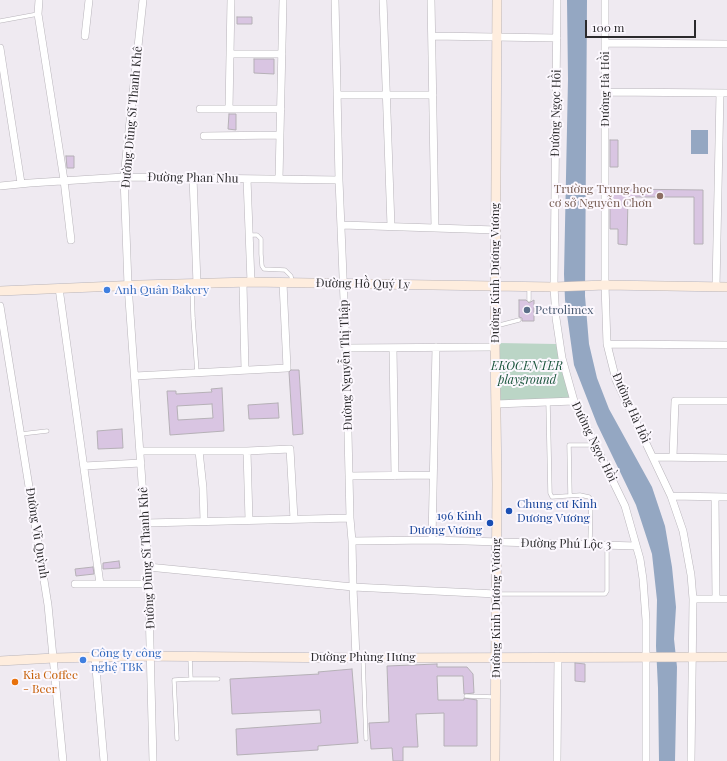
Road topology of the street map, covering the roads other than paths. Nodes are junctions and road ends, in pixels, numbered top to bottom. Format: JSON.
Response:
{"nodes":[{"id":1,"x":39,"y":0,"type":"edge"},
{"id":2,"x":89,"y":0,"type":"edge"},
{"id":3,"x":143,"y":0,"type":"edge"},
{"id":4,"x":231,"y":0,"type":"edge"},
{"id":5,"x":283,"y":0,"type":"edge"},
{"id":6,"x":335,"y":0,"type":"edge"},
{"id":7,"x":383,"y":0,"type":"edge"},
{"id":8,"x":431,"y":0,"type":"edge"},
{"id":9,"x":497,"y":0,"type":"edge"},
{"id":10,"x":557,"y":0,"type":"edge"},
{"id":11,"x":605,"y":0,"type":"edge"},
{"id":12,"x":38,"y":14,"type":"junction"},
{"id":13,"x":0,"y":21,"type":"edge"},
{"id":14,"x":85,"y":36,"type":"dead end"},
{"id":15,"x":432,"y":36,"type":"junction"},
{"id":16,"x":497,"y":36,"type":"junction"},
{"id":17,"x":557,"y":38,"type":"junction"},
{"id":18,"x":605,"y":43,"type":"junction"},
{"id":19,"x":727,"y":44,"type":"edge"},
{"id":20,"x":0,"y":48,"type":"edge"},
{"id":21,"x":230,"y":54,"type":"junction"},
{"id":22,"x":282,"y":54,"type":"junction"},
{"id":23,"x":605,"y":92,"type":"junction"},
{"id":24,"x":723,"y":93,"type":"edge"},
{"id":25,"x":337,"y":95,"type":"junction"},
{"id":26,"x":386,"y":95,"type":"junction"},
{"id":27,"x":433,"y":95,"type":"junction"},
{"id":28,"x":200,"y":109,"type":"dead end"},
{"id":29,"x":230,"y":109,"type":"junction"},
{"id":30,"x":281,"y":109,"type":"junction"},
{"id":31,"x":280,"y":135,"type":"junction"},
{"id":32,"x":204,"y":136,"type":"dead end"},
{"id":33,"x":124,"y":177,"type":"junction"},
{"id":34,"x":193,"y":177,"type":"junction"},
{"id":35,"x":247,"y":179,"type":"junction"},
{"id":36,"x":279,"y":179,"type":"junction"},
{"id":37,"x":64,"y":180,"type":"junction"},
{"id":38,"x":339,"y":180,"type":"junction"},
{"id":39,"x":21,"y":184,"type":"junction"},
{"id":40,"x":0,"y":186,"type":"edge"},
{"id":41,"x":342,"y":225,"type":"junction"},
{"id":42,"x":391,"y":226,"type":"junction"},
{"id":43,"x":435,"y":228,"type":"junction"},
{"id":44,"x":496,"y":230,"type":"junction"},
{"id":45,"x":249,"y":235,"type":"junction"},
{"id":46,"x":70,"y":240,"type":"dead end"},
{"id":47,"x":247,"y":282,"type":"junction"},
{"id":48,"x":288,"y":283,"type":"junction"},
{"id":49,"x":194,"y":284,"type":"junction"},
{"id":50,"x":344,"y":284,"type":"junction"},
{"id":51,"x":128,"y":285,"type":"junction"},
{"id":52,"x":495,"y":286,"type":"junction"},
{"id":53,"x":605,"y":286,"type":"junction"},
{"id":54,"x":529,"y":287,"type":"junction"},
{"id":55,"x":557,"y":287,"type":"junction"},
{"id":56,"x":716,"y":287,"type":"junction"},
{"id":57,"x":727,"y":287,"type":"edge"},
{"id":58,"x":59,"y":288,"type":"junction"},
{"id":59,"x":0,"y":291,"type":"edge"},
{"id":60,"x":529,"y":300,"type":"dead end"},
{"id":61,"x":0,"y":306,"type":"edge"},
{"id":62,"x":519,"y":320,"type":"dead end"},
{"id":63,"x":495,"y":326,"type":"junction"},
{"id":64,"x":607,"y":344,"type":"junction"},
{"id":65,"x":727,"y":345,"type":"edge"},
{"id":66,"x":436,"y":347,"type":"junction"},
{"id":67,"x":495,"y":347,"type":"junction"},
{"id":68,"x":346,"y":348,"type":"junction"},
{"id":69,"x":394,"y":348,"type":"junction"},
{"id":70,"x":246,"y":370,"type":"junction"},
{"id":71,"x":197,"y":373,"type":"junction"},
{"id":72,"x":135,"y":376,"type":"junction"},
{"id":73,"x":574,"y":401,"type":"junction"},
{"id":74,"x":727,"y":401,"type":"edge"},
{"id":75,"x":548,"y":402,"type":"junction"},
{"id":76,"x":496,"y":404,"type":"junction"},
{"id":77,"x":47,"y":431,"type":"dead end"},
{"id":78,"x":21,"y":434,"type":"junction"},
{"id":79,"x":595,"y":445,"type":"junction"},
{"id":80,"x":140,"y":450,"type":"junction"},
{"id":81,"x":199,"y":451,"type":"junction"},
{"id":82,"x":247,"y":451,"type":"junction"},
{"id":83,"x":653,"y":457,"type":"junction"},
{"id":84,"x":673,"y":457,"type":"junction"},
{"id":85,"x":727,"y":458,"type":"edge"},
{"id":86,"x":141,"y":463,"type":"junction"},
{"id":87,"x":84,"y":466,"type":"junction"},
{"id":88,"x":433,"y":475,"type":"junction"},
{"id":89,"x":349,"y":476,"type":"junction"},
{"id":90,"x":395,"y":476,"type":"junction"},
{"id":91,"x":570,"y":496,"type":"junction"},
{"id":92,"x":671,"y":496,"type":"junction"},
{"id":93,"x":715,"y":496,"type":"junction"},
{"id":94,"x":727,"y":497,"type":"edge"},
{"id":95,"x":350,"y":518,"type":"junction"},
{"id":96,"x":294,"y":519,"type":"junction"},
{"id":97,"x":250,"y":520,"type":"junction"},
{"id":98,"x":204,"y":521,"type":"junction"},
{"id":99,"x":146,"y":523,"type":"junction"},
{"id":100,"x":352,"y":540,"type":"junction"},
{"id":101,"x":432,"y":540,"type":"junction"},
{"id":102,"x":496,"y":542,"type":"junction"},
{"id":103,"x":590,"y":544,"type":"junction"},
{"id":104,"x":607,"y":545,"type":"junction"},
{"id":105,"x":636,"y":546,"type":"junction"},
{"id":106,"x":148,"y":567,"type":"junction"},
{"id":107,"x":75,"y":584,"type":"dead end"},
{"id":108,"x":100,"y":584,"type":"junction"},
{"id":109,"x":149,"y":584,"type":"junction"},
{"id":110,"x":353,"y":587,"type":"junction"},
{"id":111,"x":496,"y":594,"type":"junction"},
{"id":112,"x":693,"y":599,"type":"junction"},
{"id":113,"x":716,"y":599,"type":"junction"},
{"id":114,"x":727,"y":599,"type":"edge"},
{"id":115,"x":151,"y":656,"type":"junction"},
{"id":116,"x":650,"y":656,"type":"junction"},
{"id":117,"x":692,"y":656,"type":"junction"},
{"id":118,"x":95,"y":657,"type":"junction"},
{"id":119,"x":190,"y":657,"type":"junction"},
{"id":120,"x":496,"y":657,"type":"junction"},
{"id":121,"x":558,"y":657,"type":"junction"},
{"id":122,"x":727,"y":657,"type":"edge"},
{"id":123,"x":54,"y":658,"type":"junction"},
{"id":124,"x":359,"y":658,"type":"junction"},
{"id":125,"x":0,"y":661,"type":"edge"},
{"id":126,"x":191,"y":679,"type":"junction"},
{"id":127,"x":218,"y":679,"type":"dead end"},
{"id":128,"x":466,"y":696,"type":"dead end"},
{"id":129,"x":495,"y":697,"type":"junction"},
{"id":130,"x":177,"y":739,"type":"dead end"},
{"id":131,"x":366,"y":739,"type":"dead end"},
{"id":132,"x":63,"y":761,"type":"edge"},
{"id":133,"x":104,"y":761,"type":"edge"},
{"id":134,"x":153,"y":761,"type":"edge"},
{"id":135,"x":495,"y":761,"type":"edge"},
{"id":136,"x":557,"y":761,"type":"edge"},
{"id":137,"x":646,"y":761,"type":"edge"},
{"id":138,"x":691,"y":761,"type":"edge"}],
"edges":[{"from":1,"to":12,"type":"street"},
{"from":2,"to":14,"type":"street"},
{"from":3,"to":33,"type":"street","name":"Đường Dũng Sĩ Thanh Khê"},
{"from":4,"to":21,"type":"street"},
{"from":5,"to":22,"type":"street"},
{"from":6,"to":25,"type":"street","name":"Đường Nguyễn Thị Thập"},
{"from":7,"to":26,"type":"street"},
{"from":8,"to":15,"type":"street"},
{"from":9,"to":16,"type":"street","name":"Đường Kinh Dương Vương"},
{"from":10,"to":17,"type":"street","name":"Đường Ngọc Hồi"},
{"from":11,"to":18,"type":"street","name":"Đường Hà Hồi"},
{"from":12,"to":13,"type":"lane"},
{"from":12,"to":37,"type":"street"},
{"from":15,"to":16,"type":"street"},
{"from":15,"to":27,"type":"street"},
{"from":16,"to":17,"type":"street"},
{"from":16,"to":44,"type":"street","name":"Đường Kinh Dương Vương"},
{"from":17,"to":55,"type":"street","name":"Đường Ngọc Hồi"},
{"from":18,"to":19,"type":"street"},
{"from":18,"to":23,"type":"street","name":"Đường Hà Hồi"},
{"from":20,"to":39,"type":"street"},
{"from":21,"to":22,"type":"street"},
{"from":21,"to":29,"type":"street"},
{"from":22,"to":30,"type":"street"},
{"from":23,"to":24,"type":"street"},
{"from":23,"to":53,"type":"street","name":"Đường Hà Hồi"},
{"from":24,"to":56,"type":"street"},
{"from":25,"to":26,"type":"street"},
{"from":25,"to":38,"type":"street","name":"Đường Nguyễn Thị Thập"},
{"from":26,"to":27,"type":"street"},
{"from":26,"to":42,"type":"street"},
{"from":27,"to":43,"type":"street"},
{"from":28,"to":29,"type":"street"},
{"from":29,"to":30,"type":"street"},
{"from":30,"to":31,"type":"street"},
{"from":31,"to":32,"type":"street"},
{"from":31,"to":36,"type":"street"},
{"from":33,"to":34,"type":"street","name":"Đường Phan Nhu"},
{"from":33,"to":37,"type":"street","name":"Đường Phan Nhu"},
{"from":33,"to":51,"type":"street","name":"Đường Dũng Sĩ Thanh Khê"},
{"from":34,"to":35,"type":"street","name":"Đường Phan Nhu"},
{"from":34,"to":49,"type":"street"},
{"from":35,"to":36,"type":"street","name":"Đường Phan Nhu"},
{"from":35,"to":45,"type":"street"},
{"from":36,"to":38,"type":"street","name":"Đường Phan Nhu"},
{"from":37,"to":39,"type":"street","name":"Đường Phan Nhu"},
{"from":37,"to":46,"type":"street"},
{"from":38,"to":41,"type":"street","name":"Đường Nguyễn Thị Thập"},
{"from":39,"to":40,"type":"street","name":"Đường Phan Nhu"},
{"from":41,"to":42,"type":"street"},
{"from":41,"to":50,"type":"street","name":"Đường Nguyễn Thị Thập"},
{"from":42,"to":43,"type":"street"},
{"from":43,"to":44,"type":"street"},
{"from":44,"to":52,"type":"street","name":"Đường Kinh Dương Vương"},
{"from":45,"to":47,"type":"street"},
{"from":45,"to":48,"type":"lane"},
{"from":47,"to":48,"type":"street","name":"Đường Hồ Quý Ly"},
{"from":47,"to":49,"type":"street","name":"Đường Hồ Quý Ly"},
{"from":47,"to":70,"type":"street"},
{"from":48,"to":50,"type":"street","name":"Đường Hồ Quý Ly"},
{"from":48,"to":70,"type":"street"},
{"from":49,"to":51,"type":"street","name":"Đường Hồ Quý Ly"},
{"from":49,"to":71,"type":"lane"},
{"from":50,"to":52,"type":"street","name":"Đường Hồ Quý Ly"},
{"from":50,"to":68,"type":"street","name":"Đường Nguyễn Thị Thập"},
{"from":51,"to":58,"type":"street","name":"Đường Hồ Quý Ly"},
{"from":51,"to":72,"type":"street","name":"Đường Dũng Sĩ Thanh Khê"},
{"from":52,"to":54,"type":"street","name":"Đường Hồ Quý Ly"},
{"from":52,"to":63,"type":"street","name":"Đường Kinh Dương Vương"},
{"from":53,"to":55,"type":"street","name":"Đường Hồ Quý Ly"},
{"from":53,"to":56,"type":"street","name":"Đường Hồ Quý Ly"},
{"from":53,"to":64,"type":"street","name":"Đường Hà Hồi"},
{"from":54,"to":55,"type":"street","name":"Đường Hồ Quý Ly"},
{"from":54,"to":60,"type":"lane"},
{"from":55,"to":73,"type":"street","name":"Đường Ngọc Hồi"},
{"from":56,"to":57,"type":"street","name":"Đường Hồ Quý Ly"},
{"from":58,"to":59,"type":"street","name":"Đường Hồ Quý Ly"},
{"from":58,"to":87,"type":"street"},
{"from":61,"to":78,"type":"street","name":"Đường Vũ Quỳnh"},
{"from":62,"to":63,"type":"lane"},
{"from":63,"to":67,"type":"street","name":"Đường Kinh Dương Vương"},
{"from":64,"to":65,"type":"street"},
{"from":64,"to":83,"type":"street","name":"Đường Hà Hồi"},
{"from":66,"to":67,"type":"street"},
{"from":66,"to":69,"type":"street"},
{"from":66,"to":88,"type":"street"},
{"from":67,"to":76,"type":"street","name":"Đường Kinh Dương Vương"},
{"from":68,"to":69,"type":"street"},
{"from":68,"to":89,"type":"street","name":"Đường Nguyễn Thị Thập"},
{"from":69,"to":90,"type":"street"},
{"from":70,"to":71,"type":"street"},
{"from":71,"to":72,"type":"street"},
{"from":72,"to":80,"type":"street","name":"Đường Dũng Sĩ Thanh Khê"},
{"from":73,"to":75,"type":"street"},
{"from":73,"to":79,"type":"street","name":"Đường Ngọc Hồi"},
{"from":74,"to":84,"type":"street"},
{"from":75,"to":76,"type":"street"},
{"from":75,"to":91,"type":"lane"},
{"from":76,"to":102,"type":"street","name":"Đường Kinh Dương Vương"},
{"from":77,"to":78,"type":"lane"},
{"from":78,"to":123,"type":"street","name":"Đường Vũ Quỳnh"},
{"from":79,"to":91,"type":"lane"},
{"from":79,"to":105,"type":"street","name":"Đường Ngọc Hồi"},
{"from":80,"to":81,"type":"street"},
{"from":80,"to":86,"type":"street","name":"Đường Dũng Sĩ Thanh Khê"},
{"from":81,"to":82,"type":"street"},
{"from":81,"to":98,"type":"street"},
{"from":82,"to":96,"type":"street"},
{"from":82,"to":97,"type":"street"},
{"from":83,"to":84,"type":"street"},
{"from":83,"to":92,"type":"street","name":"Đường Hà Hồi"},
{"from":84,"to":85,"type":"street"},
{"from":86,"to":87,"type":"street"},
{"from":86,"to":99,"type":"street","name":"Đường Dũng Sĩ Thanh Khê"},
{"from":87,"to":108,"type":"street"},
{"from":88,"to":90,"type":"street"},
{"from":88,"to":101,"type":"street"},
{"from":89,"to":90,"type":"street"},
{"from":89,"to":95,"type":"street","name":"Đường Nguyễn Thị Thập"},
{"from":91,"to":103,"type":"lane"},
{"from":92,"to":93,"type":"street"},
{"from":92,"to":112,"type":"street","name":"Đường Hà Hồi"},
{"from":93,"to":94,"type":"street"},
{"from":93,"to":113,"type":"street"},
{"from":95,"to":96,"type":"street"},
{"from":95,"to":100,"type":"street","name":"Đường Nguyễn Thị Thập"},
{"from":96,"to":97,"type":"street"},
{"from":97,"to":98,"type":"street"},
{"from":98,"to":99,"type":"street"},
{"from":99,"to":106,"type":"street","name":"Đường Dũng Sĩ Thanh Khê"},
{"from":100,"to":101,"type":"street","name":"Đường Phú Lộc 3"},
{"from":100,"to":110,"type":"street","name":"Đường Nguyễn Thị Thập"},
{"from":101,"to":102,"type":"street","name":"Đường Phú Lộc 3"},
{"from":102,"to":103,"type":"street","name":"Đường Phú Lộc 3"},
{"from":102,"to":111,"type":"street","name":"Đường Kinh Dương Vương"},
{"from":103,"to":104,"type":"street","name":"Đường Phú Lộc 3"},
{"from":104,"to":105,"type":"street","name":"Đường Phú Lộc 3"},
{"from":104,"to":111,"type":"lane"},
{"from":105,"to":116,"type":"street","name":"Đường Ngọc Hồi"},
{"from":106,"to":109,"type":"street","name":"Đường Dũng Sĩ Thanh Khê"},
{"from":106,"to":110,"type":"street"},
{"from":107,"to":108,"type":"street"},
{"from":108,"to":109,"type":"street"},
{"from":109,"to":115,"type":"street","name":"Đường Dũng Sĩ Thanh Khê"},
{"from":110,"to":111,"type":"street"},
{"from":110,"to":124,"type":"street","name":"Đường Nguyễn Thị Thập"},
{"from":111,"to":120,"type":"street","name":"Đường Kinh Dương Vương"},
{"from":112,"to":113,"type":"street"},
{"from":112,"to":117,"type":"street","name":"Đường Hà Hồi"},
{"from":113,"to":114,"type":"street"},
{"from":115,"to":118,"type":"street","name":"Đường Phùng Hưng"},
{"from":115,"to":119,"type":"street","name":"Đường Phùng Hưng"},
{"from":115,"to":134,"type":"street","name":"Đường Dũng Sĩ Thanh Khê"},
{"from":116,"to":117,"type":"street","name":"Đường Phùng Hưng"},
{"from":116,"to":121,"type":"street","name":"Đường Phùng Hưng"},
{"from":116,"to":137,"type":"street","name":"Đường Ngọc Hồi"},
{"from":117,"to":122,"type":"street","name":"Đường Phùng Hưng"},
{"from":117,"to":138,"type":"street","name":"Đường Hà Hồi"},
{"from":118,"to":123,"type":"street","name":"Đường Phùng Hưng"},
{"from":118,"to":133,"type":"street"},
{"from":119,"to":124,"type":"street","name":"Đường Phùng Hưng"},
{"from":119,"to":126,"type":"lane"},
{"from":120,"to":121,"type":"street","name":"Đường Phùng Hưng"},
{"from":120,"to":124,"type":"street","name":"Đường Phùng Hưng"},
{"from":120,"to":129,"type":"street","name":"Đường Kinh Dương Vương"},
{"from":121,"to":136,"type":"street"},
{"from":123,"to":125,"type":"street","name":"Đường Phùng Hưng"},
{"from":123,"to":132,"type":"street","name":"Đường Vũ Quỳnh"},
{"from":124,"to":131,"type":"lane"},
{"from":126,"to":127,"type":"lane"},
{"from":126,"to":130,"type":"lane"},
{"from":128,"to":129,"type":"lane"},
{"from":129,"to":135,"type":"street","name":"Đường Kinh Dương Vương"}]}
